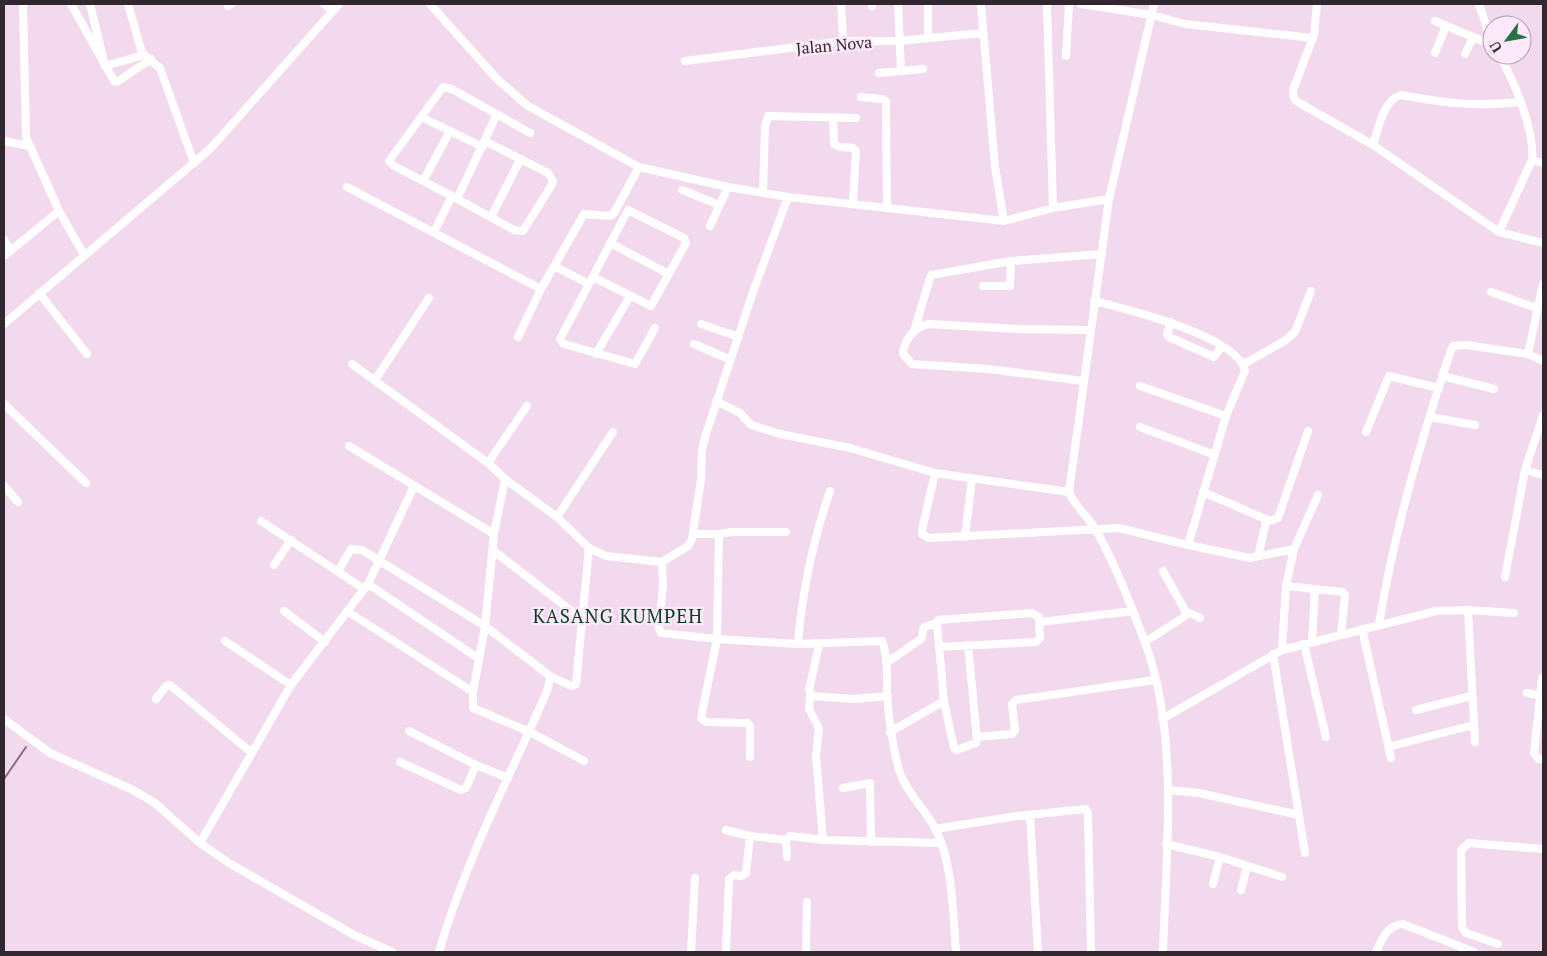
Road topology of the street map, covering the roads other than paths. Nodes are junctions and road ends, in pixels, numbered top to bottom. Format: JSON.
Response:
{"nodes":[{"id":1,"x":23,"y":4,"type":"edge"},
{"id":2,"x":71,"y":4,"type":"edge"},
{"id":3,"x":90,"y":4,"type":"edge"},
{"id":4,"x":128,"y":4,"type":"edge"},
{"id":5,"x":324,"y":4,"type":"edge"},
{"id":6,"x":339,"y":4,"type":"edge"},
{"id":7,"x":430,"y":4,"type":"edge"},
{"id":8,"x":841,"y":4,"type":"edge"},
{"id":9,"x":898,"y":4,"type":"edge"},
{"id":10,"x":928,"y":4,"type":"edge"},
{"id":11,"x":981,"y":4,"type":"edge"},
{"id":12,"x":1047,"y":4,"type":"edge"},
{"id":13,"x":1069,"y":4,"type":"edge"},
{"id":14,"x":1081,"y":4,"type":"edge"},
{"id":15,"x":1154,"y":4,"type":"edge"},
{"id":16,"x":1317,"y":4,"type":"edge"},
{"id":17,"x":1091,"y":5,"type":"edge"},
{"id":18,"x":333,"y":11,"type":"junction"},
{"id":19,"x":1152,"y":15,"type":"junction"},
{"id":20,"x":1435,"y":21,"type":"dead end"},
{"id":21,"x":1446,"y":26,"type":"junction"},
{"id":22,"x":982,"y":33,"type":"junction"},
{"id":23,"x":928,"y":37,"type":"junction"},
{"id":24,"x":1313,"y":38,"type":"junction"},
{"id":25,"x":1474,"y":38,"type":"junction"},
{"id":26,"x":846,"y":41,"type":"junction"},
{"id":27,"x":899,"y":41,"type":"junction"},
{"id":28,"x":1482,"y":41,"type":"edge"},
{"id":29,"x":1435,"y":53,"type":"dead end"},
{"id":30,"x":1466,"y":54,"type":"dead end"},
{"id":31,"x":1066,"y":56,"type":"dead end"},
{"id":32,"x":148,"y":57,"type":"junction"},
{"id":33,"x":685,"y":61,"type":"dead end"},
{"id":34,"x":1503,"y":65,"type":"edge"},
{"id":35,"x":105,"y":66,"type":"junction"},
{"id":36,"x":923,"y":69,"type":"dead end"},
{"id":37,"x":901,"y":71,"type":"junction"},
{"id":38,"x":879,"y":73,"type":"dead end"},
{"id":39,"x":861,"y":97,"type":"dead end"},
{"id":40,"x":1519,"y":102,"type":"junction"},
{"id":41,"x":497,"y":114,"type":"junction"},
{"id":42,"x":421,"y":116,"type":"junction"},
{"id":43,"x":834,"y":118,"type":"junction"},
{"id":44,"x":856,"y":118,"type":"dead end"},
{"id":45,"x":450,"y":131,"type":"junction"},
{"id":46,"x":530,"y":133,"type":"dead end"},
{"id":47,"x":4,"y":141,"type":"edge"},
{"id":48,"x":484,"y":144,"type":"junction"},
{"id":49,"x":1373,"y":145,"type":"junction"},
{"id":50,"x":29,"y":146,"type":"junction"},
{"id":51,"x":520,"y":160,"type":"junction"},
{"id":52,"x":1532,"y":160,"type":"junction"},
{"id":53,"x":194,"y":163,"type":"junction"},
{"id":54,"x":1543,"y":163,"type":"edge"},
{"id":55,"x":639,"y":167,"type":"junction"},
{"id":56,"x":423,"y":180,"type":"junction"},
{"id":57,"x":348,"y":187,"type":"dead end"},
{"id":58,"x":728,"y":187,"type":"junction"},
{"id":59,"x":682,"y":190,"type":"dead end"},
{"id":60,"x":763,"y":192,"type":"junction"},
{"id":61,"x":455,"y":197,"type":"junction"},
{"id":62,"x":788,"y":197,"type":"junction"},
{"id":63,"x":1109,"y":199,"type":"junction"},
{"id":64,"x":853,"y":203,"type":"junction"},
{"id":65,"x":719,"y":206,"type":"junction"},
{"id":66,"x":887,"y":207,"type":"junction"},
{"id":67,"x":1053,"y":208,"type":"junction"},
{"id":68,"x":59,"y":211,"type":"junction"},
{"id":69,"x":491,"y":217,"type":"junction"},
{"id":70,"x":1004,"y":221,"type":"junction"},
{"id":71,"x":710,"y":226,"type":"dead end"},
{"id":72,"x":434,"y":232,"type":"junction"},
{"id":73,"x":1499,"y":232,"type":"junction"},
{"id":74,"x":4,"y":240,"type":"edge"},
{"id":75,"x":610,"y":243,"type":"junction"},
{"id":76,"x":1543,"y":243,"type":"edge"},
{"id":77,"x":11,"y":250,"type":"junction"},
{"id":78,"x":1102,"y":254,"type":"junction"},
{"id":79,"x":84,"y":255,"type":"junction"},
{"id":80,"x":4,"y":256,"type":"edge"},
{"id":81,"x":1011,"y":261,"type":"junction"},
{"id":82,"x":554,"y":266,"type":"junction"},
{"id":83,"x":669,"y":274,"type":"junction"},
{"id":84,"x":591,"y":280,"type":"junction"},
{"id":85,"x":1543,"y":284,"type":"edge"},
{"id":86,"x":983,"y":286,"type":"dead end"},
{"id":87,"x":542,"y":289,"type":"junction"},
{"id":88,"x":1312,"y":291,"type":"dead end"},
{"id":89,"x":1492,"y":292,"type":"dead end"},
{"id":90,"x":39,"y":293,"type":"junction"},
{"id":91,"x":630,"y":296,"type":"junction"},
{"id":92,"x":429,"y":298,"type":"dead end"},
{"id":93,"x":1094,"y":301,"type":"junction"},
{"id":94,"x":1537,"y":308,"type":"junction"},
{"id":95,"x":1171,"y":322,"type":"junction"},
{"id":96,"x":4,"y":324,"type":"edge"},
{"id":97,"x":701,"y":324,"type":"dead end"},
{"id":98,"x":655,"y":328,"type":"dead end"},
{"id":99,"x":916,"y":328,"type":"junction"},
{"id":100,"x":1089,"y":330,"type":"junction"},
{"id":101,"x":518,"y":336,"type":"dead end"},
{"id":102,"x":739,"y":337,"type":"junction"},
{"id":103,"x":694,"y":344,"type":"dead end"},
{"id":104,"x":1222,"y":346,"type":"junction"},
{"id":105,"x":87,"y":354,"type":"dead end"},
{"id":106,"x":596,"y":354,"type":"junction"},
{"id":107,"x":1528,"y":354,"type":"junction"},
{"id":108,"x":731,"y":360,"type":"junction"},
{"id":109,"x":1543,"y":361,"type":"edge"},
{"id":110,"x":352,"y":364,"type":"dead end"},
{"id":111,"x":1244,"y":364,"type":"junction"},
{"id":112,"x":1442,"y":376,"type":"junction"},
{"id":113,"x":375,"y":380,"type":"junction"},
{"id":114,"x":1083,"y":381,"type":"junction"},
{"id":115,"x":1140,"y":386,"type":"dead end"},
{"id":116,"x":1439,"y":388,"type":"junction"},
{"id":117,"x":1494,"y":389,"type":"dead end"},
{"id":118,"x":716,"y":401,"type":"junction"},
{"id":119,"x":4,"y":404,"type":"edge"},
{"id":120,"x":527,"y":406,"type":"dead end"},
{"id":121,"x":1543,"y":415,"type":"edge"},
{"id":122,"x":1226,"y":416,"type":"junction"},
{"id":123,"x":1430,"y":417,"type":"junction"},
{"id":124,"x":1476,"y":425,"type":"dead end"},
{"id":125,"x":1140,"y":427,"type":"dead end"},
{"id":126,"x":1308,"y":431,"type":"dead end"},
{"id":127,"x":613,"y":432,"type":"dead end"},
{"id":128,"x":1366,"y":432,"type":"dead end"},
{"id":129,"x":349,"y":446,"type":"dead end"},
{"id":130,"x":1215,"y":455,"type":"junction"},
{"id":131,"x":488,"y":462,"type":"junction"},
{"id":132,"x":1525,"y":470,"type":"junction"},
{"id":133,"x":935,"y":473,"type":"junction"},
{"id":134,"x":1543,"y":475,"type":"edge"},
{"id":135,"x":505,"y":479,"type":"junction"},
{"id":136,"x":972,"y":479,"type":"junction"},
{"id":137,"x":86,"y":483,"type":"dead end"},
{"id":138,"x":4,"y":486,"type":"edge"},
{"id":139,"x":414,"y":486,"type":"junction"},
{"id":140,"x":830,"y":491,"type":"dead end"},
{"id":141,"x":1069,"y":492,"type":"junction"},
{"id":142,"x":1203,"y":492,"type":"junction"},
{"id":143,"x":1318,"y":495,"type":"dead end"},
{"id":144,"x":18,"y":502,"type":"dead end"},
{"id":145,"x":557,"y":518,"type":"junction"},
{"id":146,"x":261,"y":520,"type":"dead end"},
{"id":147,"x":1268,"y":520,"type":"junction"},
{"id":148,"x":1096,"y":530,"type":"junction"},
{"id":149,"x":786,"y":532,"type":"dead end"},
{"id":150,"x":494,"y":534,"type":"junction"},
{"id":151,"x":693,"y":534,"type":"junction"},
{"id":152,"x":719,"y":534,"type":"junction"},
{"id":153,"x":964,"y":537,"type":"junction"},
{"id":154,"x":291,"y":540,"type":"junction"},
{"id":155,"x":1188,"y":545,"type":"junction"},
{"id":156,"x":589,"y":548,"type":"junction"},
{"id":157,"x":1294,"y":549,"type":"junction"},
{"id":158,"x":494,"y":551,"type":"junction"},
{"id":159,"x":1258,"y":556,"type":"junction"},
{"id":160,"x":379,"y":561,"type":"junction"},
{"id":161,"x":662,"y":562,"type":"junction"},
{"id":162,"x":274,"y":566,"type":"dead end"},
{"id":163,"x":338,"y":571,"type":"junction"},
{"id":164,"x":1163,"y":571,"type":"dead end"},
{"id":165,"x":1505,"y":577,"type":"dead end"},
{"id":166,"x":366,"y":586,"type":"junction"},
{"id":167,"x":1286,"y":586,"type":"junction"},
{"id":168,"x":1315,"y":589,"type":"junction"},
{"id":169,"x":1468,"y":610,"type":"junction"},
{"id":170,"x":284,"y":611,"type":"dead end"},
{"id":171,"x":347,"y":611,"type":"junction"},
{"id":172,"x":1132,"y":611,"type":"junction"},
{"id":173,"x":1514,"y":613,"type":"dead end"},
{"id":174,"x":1187,"y":614,"type":"junction"},
{"id":175,"x":1200,"y":618,"type":"dead end"},
{"id":176,"x":583,"y":620,"type":"junction"},
{"id":177,"x":1040,"y":622,"type":"junction"},
{"id":178,"x":937,"y":623,"type":"junction"},
{"id":179,"x":1379,"y":624,"type":"junction"},
{"id":180,"x":485,"y":626,"type":"junction"},
{"id":181,"x":1362,"y":628,"type":"junction"},
{"id":182,"x":1341,"y":635,"type":"junction"},
{"id":183,"x":717,"y":639,"type":"junction"},
{"id":184,"x":225,"y":641,"type":"dead end"},
{"id":185,"x":325,"y":642,"type":"junction"},
{"id":186,"x":1145,"y":642,"type":"junction"},
{"id":187,"x":1308,"y":643,"type":"junction"},
{"id":188,"x":798,"y":644,"type":"junction"},
{"id":189,"x":819,"y":645,"type":"junction"},
{"id":190,"x":968,"y":645,"type":"junction"},
{"id":191,"x":939,"y":647,"type":"junction"},
{"id":192,"x":1282,"y":650,"type":"junction"},
{"id":193,"x":1273,"y":654,"type":"junction"},
{"id":194,"x":478,"y":658,"type":"junction"},
{"id":195,"x":886,"y":663,"type":"junction"},
{"id":196,"x":550,"y":676,"type":"junction"},
{"id":197,"x":1542,"y":678,"type":"edge"},
{"id":198,"x":1155,"y":680,"type":"junction"},
{"id":199,"x":291,"y":685,"type":"junction"},
{"id":200,"x":472,"y":692,"type":"junction"},
{"id":201,"x":1527,"y":693,"type":"dead end"},
{"id":202,"x":810,"y":694,"type":"junction"},
{"id":203,"x":888,"y":696,"type":"junction"},
{"id":204,"x":1471,"y":696,"type":"junction"},
{"id":205,"x":1542,"y":696,"type":"edge"},
{"id":206,"x":156,"y":699,"type":"dead end"},
{"id":207,"x":944,"y":701,"type":"junction"},
{"id":208,"x":1416,"y":710,"type":"dead end"},
{"id":209,"x":4,"y":719,"type":"edge"},
{"id":210,"x":1162,"y":719,"type":"junction"},
{"id":211,"x":1473,"y":725,"type":"junction"},
{"id":212,"x":410,"y":731,"type":"dead end"},
{"id":213,"x":530,"y":732,"type":"junction"},
{"id":214,"x":890,"y":732,"type":"junction"},
{"id":215,"x":977,"y":737,"type":"junction"},
{"id":216,"x":1326,"y":737,"type":"dead end"},
{"id":217,"x":1475,"y":742,"type":"dead end"},
{"id":218,"x":1388,"y":747,"type":"junction"},
{"id":219,"x":252,"y":753,"type":"junction"},
{"id":220,"x":750,"y":757,"type":"dead end"},
{"id":221,"x":1391,"y":758,"type":"dead end"},
{"id":222,"x":1543,"y":759,"type":"edge"},
{"id":223,"x":584,"y":761,"type":"dead end"},
{"id":224,"x":400,"y":762,"type":"dead end"},
{"id":225,"x":476,"y":765,"type":"junction"},
{"id":226,"x":508,"y":778,"type":"junction"},
{"id":227,"x":843,"y":788,"type":"dead end"},
{"id":228,"x":1168,"y":790,"type":"junction"},
{"id":229,"x":1030,"y":815,"type":"junction"},
{"id":230,"x":1299,"y":815,"type":"junction"},
{"id":231,"x":936,"y":829,"type":"junction"},
{"id":232,"x":726,"y":830,"type":"dead end"},
{"id":233,"x":750,"y":836,"type":"junction"},
{"id":234,"x":786,"y":840,"type":"junction"},
{"id":235,"x":823,"y":840,"type":"junction"},
{"id":236,"x":871,"y":842,"type":"junction"},
{"id":237,"x":200,"y":843,"type":"junction"},
{"id":238,"x":940,"y":843,"type":"junction"},
{"id":239,"x":1166,"y":844,"type":"junction"},
{"id":240,"x":1543,"y":849,"type":"edge"},
{"id":241,"x":1305,"y":853,"type":"dead end"},
{"id":242,"x":1220,"y":856,"type":"junction"},
{"id":243,"x":787,"y":857,"type":"dead end"},
{"id":244,"x":1247,"y":866,"type":"junction"},
{"id":245,"x":1282,"y":877,"type":"dead end"},
{"id":246,"x":696,"y":878,"type":"dead end"},
{"id":247,"x":1213,"y":884,"type":"dead end"},
{"id":248,"x":1241,"y":890,"type":"dead end"},
{"id":249,"x":807,"y":902,"type":"dead end"},
{"id":250,"x":1498,"y":944,"type":"dead end"},
{"id":251,"x":392,"y":952,"type":"edge"},
{"id":252,"x":439,"y":952,"type":"edge"},
{"id":253,"x":691,"y":952,"type":"edge"},
{"id":254,"x":726,"y":952,"type":"edge"},
{"id":255,"x":806,"y":952,"type":"edge"},
{"id":256,"x":956,"y":952,"type":"edge"},
{"id":257,"x":1038,"y":952,"type":"edge"},
{"id":258,"x":1092,"y":952,"type":"edge"},
{"id":259,"x":1163,"y":952,"type":"edge"},
{"id":260,"x":1376,"y":952,"type":"edge"},
{"id":261,"x":1474,"y":952,"type":"edge"}],
"edges":[{"from":1,"to":50,"type":"street"},
{"from":2,"to":35,"type":"street"},
{"from":3,"to":35,"type":"street"},
{"from":4,"to":32,"type":"street"},
{"from":5,"to":18,"type":"street"},
{"from":6,"to":18,"type":"street"},
{"from":7,"to":55,"type":"street"},
{"from":8,"to":26,"type":"street"},
{"from":9,"to":27,"type":"street"},
{"from":10,"to":23,"type":"street"},
{"from":11,"to":22,"type":"street"},
{"from":12,"to":67,"type":"street"},
{"from":13,"to":31,"type":"street"},
{"from":14,"to":17,"type":"street"},
{"from":15,"to":19,"type":"street"},
{"from":16,"to":24,"type":"street"},
{"from":17,"to":19,"type":"street"},
{"from":18,"to":53,"type":"street"},
{"from":19,"to":24,"type":"street"},
{"from":19,"to":63,"type":"street"},
{"from":20,"to":21,"type":"street"},
{"from":21,"to":25,"type":"street"},
{"from":21,"to":29,"type":"street"},
{"from":22,"to":23,"type":"street","name":"Jalan Nova"},
{"from":22,"to":70,"type":"street"},
{"from":23,"to":27,"type":"street","name":"Jalan Nova"},
{"from":24,"to":49,"type":"street"},
{"from":25,"to":28,"type":"street"},
{"from":25,"to":30,"type":"street"},
{"from":26,"to":27,"type":"street","name":"Jalan Nova"},
{"from":26,"to":33,"type":"street","name":"Jalan Nova"},
{"from":27,"to":37,"type":"street"},
{"from":32,"to":35,"type":"street"},
{"from":32,"to":35,"type":"street"},
{"from":32,"to":53,"type":"street"},
{"from":34,"to":40,"type":"street"},
{"from":36,"to":37,"type":"street"},
{"from":37,"to":38,"type":"street"},
{"from":39,"to":66,"type":"street"},
{"from":40,"to":49,"type":"street"},
{"from":40,"to":52,"type":"street"},
{"from":41,"to":42,"type":"street"},
{"from":41,"to":46,"type":"street"},
{"from":41,"to":48,"type":"street"},
{"from":42,"to":45,"type":"street"},
{"from":42,"to":56,"type":"street"},
{"from":43,"to":44,"type":"street"},
{"from":43,"to":60,"type":"street"},
{"from":43,"to":64,"type":"street"},
{"from":45,"to":48,"type":"street"},
{"from":45,"to":56,"type":"street"},
{"from":47,"to":50,"type":"street"},
{"from":48,"to":51,"type":"street"},
{"from":48,"to":61,"type":"street"},
{"from":49,"to":73,"type":"street"},
{"from":50,"to":68,"type":"street"},
{"from":51,"to":69,"type":"street"},
{"from":51,"to":69,"type":"street"},
{"from":52,"to":54,"type":"street"},
{"from":52,"to":73,"type":"street"},
{"from":53,"to":79,"type":"street"},
{"from":55,"to":58,"type":"street"},
{"from":55,"to":82,"type":"street"},
{"from":56,"to":61,"type":"street"},
{"from":57,"to":72,"type":"street"},
{"from":58,"to":60,"type":"street"},
{"from":58,"to":65,"type":"street"},
{"from":59,"to":65,"type":"street"},
{"from":60,"to":62,"type":"street"},
{"from":61,"to":69,"type":"street"},
{"from":61,"to":72,"type":"street"},
{"from":62,"to":64,"type":"street"},
{"from":62,"to":102,"type":"street"},
{"from":63,"to":67,"type":"street"},
{"from":63,"to":78,"type":"street"},
{"from":64,"to":66,"type":"street"},
{"from":65,"to":71,"type":"street"},
{"from":66,"to":70,"type":"street"},
{"from":67,"to":70,"type":"street"},
{"from":68,"to":77,"type":"street"},
{"from":68,"to":79,"type":"street"},
{"from":72,"to":87,"type":"street"},
{"from":73,"to":76,"type":"street"},
{"from":74,"to":77,"type":"street"},
{"from":75,"to":83,"type":"street"},
{"from":75,"to":83,"type":"street"},
{"from":75,"to":84,"type":"street"},
{"from":77,"to":80,"type":"street"},
{"from":78,"to":81,"type":"street"},
{"from":78,"to":93,"type":"street"},
{"from":79,"to":90,"type":"street"},
{"from":81,"to":86,"type":"street"},
{"from":81,"to":99,"type":"street"},
{"from":82,"to":84,"type":"street"},
{"from":82,"to":87,"type":"street"},
{"from":83,"to":91,"type":"street"},
{"from":84,"to":91,"type":"street"},
{"from":84,"to":106,"type":"street"},
{"from":85,"to":94,"type":"street"},
{"from":87,"to":101,"type":"street"},
{"from":88,"to":111,"type":"street"},
{"from":89,"to":94,"type":"street"},
{"from":90,"to":96,"type":"street"},
{"from":90,"to":105,"type":"street"},
{"from":91,"to":106,"type":"street"},
{"from":92,"to":113,"type":"street"},
{"from":93,"to":95,"type":"street"},
{"from":93,"to":100,"type":"street"},
{"from":94,"to":107,"type":"street"},
{"from":95,"to":104,"type":"street"},
{"from":95,"to":104,"type":"street"},
{"from":97,"to":102,"type":"street"},
{"from":98,"to":106,"type":"street"},
{"from":99,"to":100,"type":"street"},
{"from":99,"to":114,"type":"street"},
{"from":100,"to":114,"type":"street"},
{"from":102,"to":108,"type":"street"},
{"from":103,"to":108,"type":"street"},
{"from":104,"to":111,"type":"street"},
{"from":107,"to":109,"type":"street"},
{"from":107,"to":112,"type":"street"},
{"from":108,"to":118,"type":"street"},
{"from":110,"to":113,"type":"street"},
{"from":111,"to":122,"type":"street"},
{"from":112,"to":116,"type":"street"},
{"from":112,"to":117,"type":"street"},
{"from":113,"to":131,"type":"street"},
{"from":114,"to":141,"type":"street"},
{"from":115,"to":122,"type":"street"},
{"from":116,"to":123,"type":"street"},
{"from":116,"to":128,"type":"street"},
{"from":118,"to":133,"type":"street"},
{"from":118,"to":151,"type":"street"},
{"from":119,"to":137,"type":"street"},
{"from":120,"to":131,"type":"street"},
{"from":121,"to":132,"type":"street"},
{"from":122,"to":130,"type":"street"},
{"from":123,"to":124,"type":"street"},
{"from":123,"to":179,"type":"street"},
{"from":125,"to":130,"type":"street"},
{"from":126,"to":147,"type":"street"},
{"from":127,"to":145,"type":"street"},
{"from":129,"to":139,"type":"street"},
{"from":130,"to":142,"type":"street"},
{"from":131,"to":135,"type":"street"},
{"from":132,"to":134,"type":"street"},
{"from":132,"to":165,"type":"street"},
{"from":133,"to":136,"type":"street"},
{"from":133,"to":153,"type":"street"},
{"from":135,"to":145,"type":"street"},
{"from":135,"to":150,"type":"street"},
{"from":136,"to":141,"type":"street"},
{"from":136,"to":153,"type":"street"},
{"from":138,"to":144,"type":"street"},
{"from":139,"to":150,"type":"street"},
{"from":139,"to":160,"type":"street"},
{"from":140,"to":188,"type":"street"},
{"from":141,"to":148,"type":"street"},
{"from":142,"to":147,"type":"street"},
{"from":142,"to":155,"type":"street"},
{"from":143,"to":157,"type":"street"},
{"from":145,"to":156,"type":"street"},
{"from":146,"to":154,"type":"street"},
{"from":147,"to":159,"type":"street"},
{"from":148,"to":153,"type":"street"},
{"from":148,"to":155,"type":"street"},
{"from":148,"to":172,"type":"street"},
{"from":149,"to":152,"type":"street"},
{"from":150,"to":158,"type":"street"},
{"from":151,"to":152,"type":"street"},
{"from":151,"to":161,"type":"street"},
{"from":152,"to":183,"type":"street"},
{"from":154,"to":162,"type":"street"},
{"from":154,"to":163,"type":"street"},
{"from":155,"to":159,"type":"street"},
{"from":156,"to":161,"type":"street"},
{"from":156,"to":176,"type":"street"},
{"from":157,"to":159,"type":"street"},
{"from":157,"to":167,"type":"street"},
{"from":158,"to":176,"type":"street"},
{"from":158,"to":180,"type":"street"},
{"from":160,"to":163,"type":"street"},
{"from":160,"to":166,"type":"street"},
{"from":160,"to":180,"type":"street"},
{"from":161,"to":183,"type":"street"},
{"from":163,"to":166,"type":"street"},
{"from":164,"to":174,"type":"street"},
{"from":166,"to":171,"type":"street"},
{"from":166,"to":194,"type":"street"},
{"from":167,"to":168,"type":"street"},
{"from":167,"to":192,"type":"street"},
{"from":168,"to":182,"type":"street"},
{"from":168,"to":187,"type":"street"},
{"from":169,"to":173,"type":"street"},
{"from":169,"to":179,"type":"street"},
{"from":169,"to":204,"type":"street"},
{"from":170,"to":185,"type":"street"},
{"from":171,"to":185,"type":"street"},
{"from":171,"to":200,"type":"street"},
{"from":172,"to":177,"type":"street"},
{"from":172,"to":186,"type":"street"},
{"from":174,"to":175,"type":"street"},
{"from":174,"to":186,"type":"street"},
{"from":176,"to":196,"type":"street"},
{"from":177,"to":178,"type":"street"},
{"from":177,"to":190,"type":"street"},
{"from":178,"to":191,"type":"street"},
{"from":178,"to":195,"type":"street"},
{"from":179,"to":181,"type":"street"},
{"from":180,"to":194,"type":"street"},
{"from":180,"to":196,"type":"street"},
{"from":181,"to":182,"type":"street"},
{"from":181,"to":218,"type":"street"},
{"from":182,"to":187,"type":"street"},
{"from":183,"to":188,"type":"street"},
{"from":183,"to":220,"type":"street"},
{"from":184,"to":199,"type":"street"},
{"from":185,"to":199,"type":"street"},
{"from":186,"to":198,"type":"street"},
{"from":187,"to":192,"type":"street"},
{"from":187,"to":216,"type":"street"},
{"from":188,"to":189,"type":"street"},
{"from":189,"to":195,"type":"street"},
{"from":189,"to":202,"type":"street"},
{"from":190,"to":191,"type":"street"},
{"from":190,"to":215,"type":"street"},
{"from":191,"to":207,"type":"street"},
{"from":192,"to":193,"type":"street"},
{"from":193,"to":210,"type":"street"},
{"from":193,"to":230,"type":"street"},
{"from":194,"to":200,"type":"street"},
{"from":195,"to":203,"type":"street"},
{"from":196,"to":213,"type":"street"},
{"from":197,"to":205,"type":"street"},
{"from":198,"to":210,"type":"street"},
{"from":198,"to":215,"type":"street"},
{"from":199,"to":219,"type":"street"},
{"from":200,"to":213,"type":"street"},
{"from":201,"to":205,"type":"street"},
{"from":202,"to":203,"type":"street"},
{"from":202,"to":235,"type":"street"},
{"from":203,"to":214,"type":"street"},
{"from":204,"to":208,"type":"street"},
{"from":204,"to":211,"type":"street"},
{"from":205,"to":222,"type":"street"},
{"from":206,"to":219,"type":"street"},
{"from":207,"to":214,"type":"street"},
{"from":207,"to":215,"type":"street"},
{"from":209,"to":237,"type":"street"},
{"from":210,"to":228,"type":"street"},
{"from":211,"to":217,"type":"street"},
{"from":211,"to":218,"type":"street"},
{"from":212,"to":225,"type":"street"},
{"from":213,"to":223,"type":"street"},
{"from":213,"to":226,"type":"street"},
{"from":214,"to":231,"type":"street"},
{"from":218,"to":221,"type":"street"},
{"from":219,"to":237,"type":"street"},
{"from":224,"to":225,"type":"street"},
{"from":225,"to":226,"type":"street"},
{"from":226,"to":252,"type":"street"},
{"from":227,"to":236,"type":"street"},
{"from":228,"to":230,"type":"street"},
{"from":228,"to":239,"type":"street"},
{"from":229,"to":231,"type":"street"},
{"from":229,"to":257,"type":"street"},
{"from":229,"to":258,"type":"street"},
{"from":230,"to":241,"type":"street"},
{"from":231,"to":238,"type":"street"},
{"from":232,"to":233,"type":"street"},
{"from":233,"to":234,"type":"street"},
{"from":233,"to":254,"type":"street"},
{"from":234,"to":235,"type":"street"},
{"from":234,"to":243,"type":"street"},
{"from":235,"to":236,"type":"street"},
{"from":236,"to":238,"type":"street"},
{"from":237,"to":251,"type":"street"},
{"from":238,"to":256,"type":"street"},
{"from":239,"to":242,"type":"street"},
{"from":239,"to":259,"type":"street"},
{"from":240,"to":250,"type":"street"},
{"from":242,"to":244,"type":"street"},
{"from":242,"to":247,"type":"street"},
{"from":244,"to":245,"type":"street"},
{"from":244,"to":248,"type":"street"},
{"from":246,"to":253,"type":"street"},
{"from":249,"to":255,"type":"street"},
{"from":260,"to":261,"type":"street"}]}
